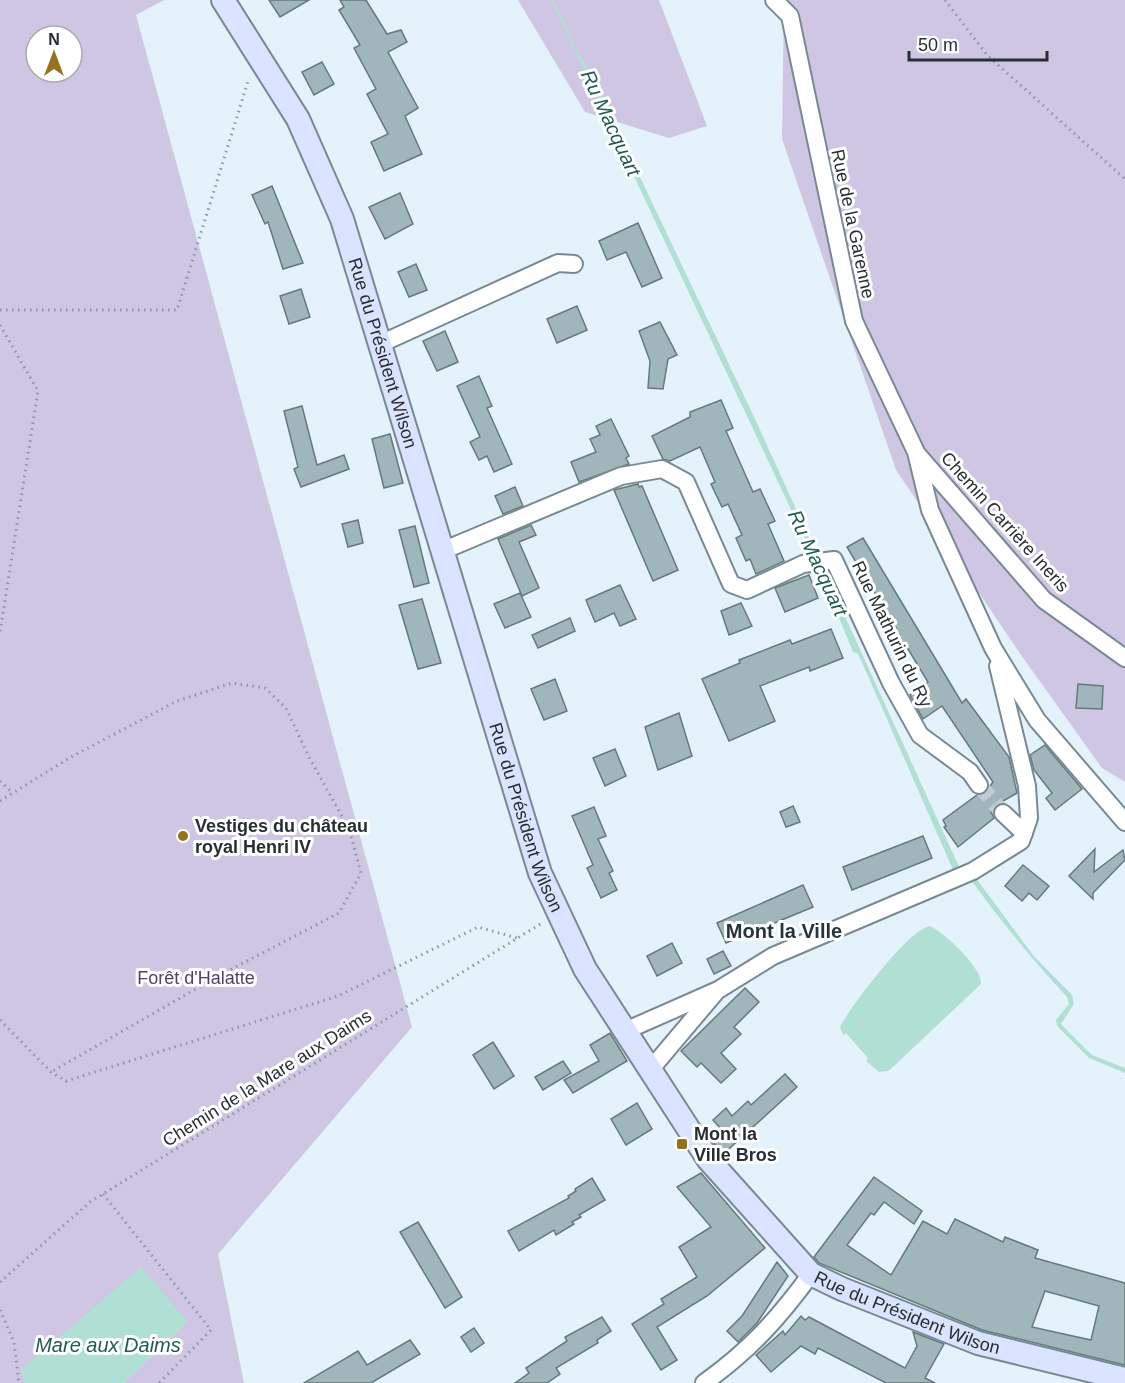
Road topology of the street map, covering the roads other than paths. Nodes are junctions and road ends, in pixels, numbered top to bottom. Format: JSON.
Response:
{"nodes":[{"id":1,"x":223,"y":0,"type":"edge"},
{"id":2,"x":774,"y":0,"type":"edge"},
{"id":3,"x":574,"y":264,"type":"dead end"},
{"id":4,"x":380,"y":344,"type":"junction"},
{"id":5,"x":916,"y":452,"type":"junction"},
{"id":6,"x":442,"y":551,"type":"junction"},
{"id":7,"x":993,"y":648,"type":"junction"},
{"id":8,"x":1125,"y":658,"type":"edge"},
{"id":9,"x":979,"y":785,"type":"tunnel mouth"},
{"id":10,"x":1003,"y":813,"type":"tunnel mouth"},
{"id":11,"x":1125,"y":822,"type":"edge"},
{"id":12,"x":1024,"y":833,"type":"junction"},
{"id":13,"x":718,"y":990,"type":"junction"},
{"id":14,"x":625,"y":1031,"type":"junction"},
{"id":15,"x":650,"y":1070,"type":"junction"},
{"id":16,"x":811,"y":1274,"type":"junction"},
{"id":17,"x":1125,"y":1379,"type":"edge"},
{"id":18,"x":704,"y":1383,"type":"edge"}],
"edges":[{"from":1,"to":4,"type":"street","name":"Rue du Président Wilson"},
{"from":2,"to":5,"type":"street","name":"Rue de la Garenne"},
{"from":3,"to":4,"type":"street"},
{"from":4,"to":6,"type":"street","name":"Rue du Président Wilson"},
{"from":5,"to":7,"type":"street"},
{"from":5,"to":8,"type":"street","name":"Chemin Carrière Ineris"},
{"from":6,"to":9,"type":"street","name":"Rue Mathurin du Ry"},
{"from":6,"to":14,"type":"street","name":"Rue du Président Wilson"},
{"from":7,"to":11,"type":"street"},
{"from":7,"to":12,"type":"street"},
{"from":10,"to":12,"type":"street"},
{"from":12,"to":13,"type":"street"},
{"from":13,"to":14,"type":"street"},
{"from":13,"to":15,"type":"street"},
{"from":14,"to":15,"type":"street","name":"Rue du Président Wilson"},
{"from":15,"to":16,"type":"street","name":"Rue du Président Wilson"},
{"from":16,"to":17,"type":"street","name":"Rue du Président Wilson"},
{"from":16,"to":18,"type":"street"}]}
